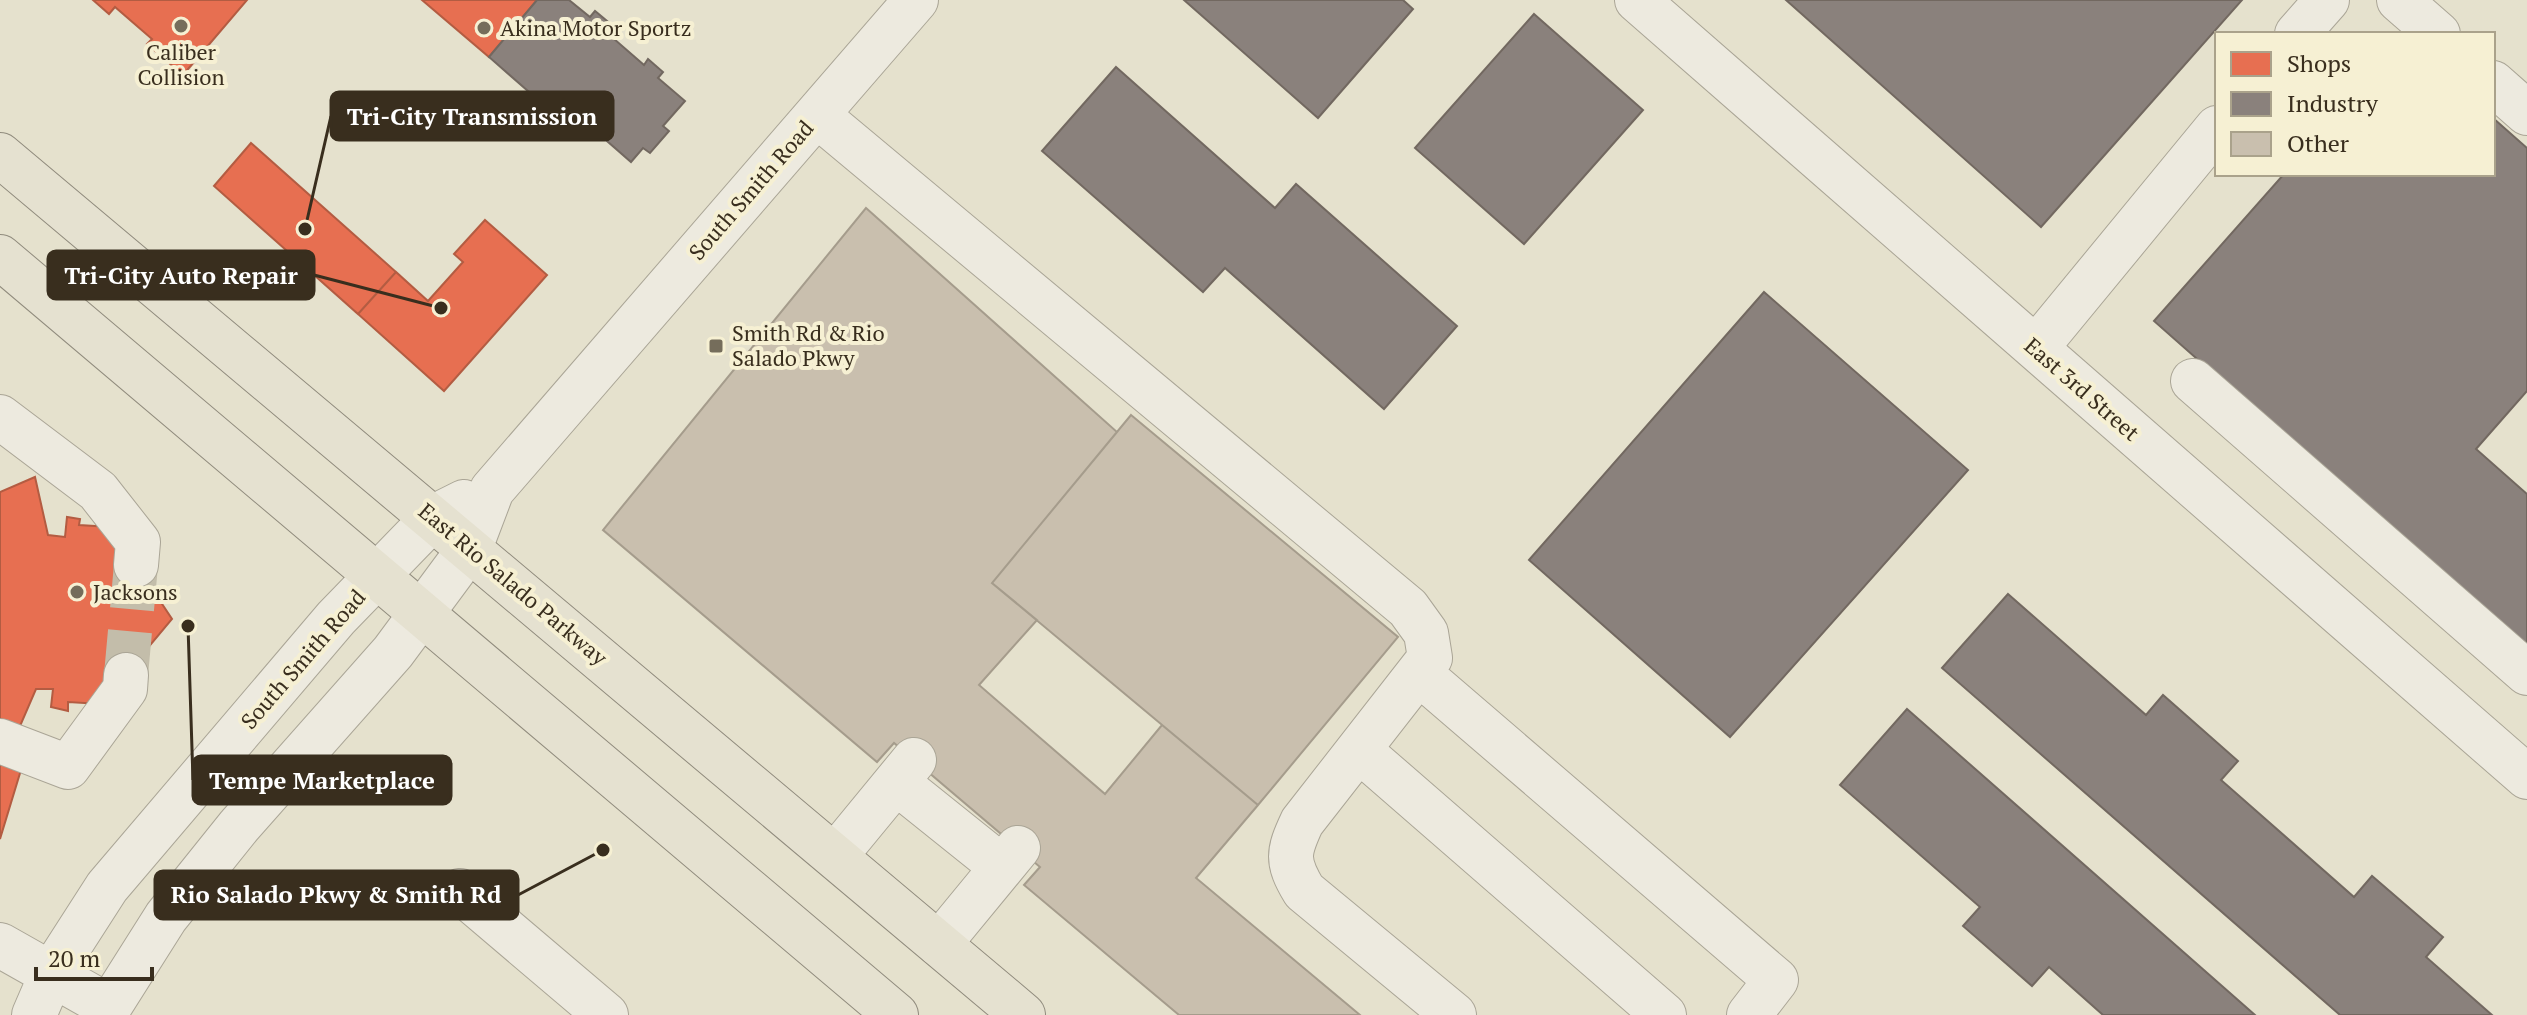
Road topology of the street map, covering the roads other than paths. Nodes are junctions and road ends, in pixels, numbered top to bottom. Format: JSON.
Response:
{"nodes":[{"id":1,"x":916,"y":0,"type":"edge"},
{"id":2,"x":1637,"y":0,"type":"edge"},
{"id":3,"x":2399,"y":0,"type":"edge"},
{"id":4,"x":2436,"y":32,"type":"edge"},
{"id":5,"x":2495,"y":85,"type":"edge"},
{"id":6,"x":2527,"y":113,"type":"edge"},
{"id":7,"x":817,"y":115,"type":"junction"},
{"id":8,"x":2215,"y":130,"type":"edge"},
{"id":9,"x":0,"y":155,"type":"edge"},
{"id":10,"x":0,"y":257,"type":"edge"},
{"id":11,"x":2036,"y":348,"type":"junction"},
{"id":12,"x":2193,"y":381,"type":"dead end"},
{"id":13,"x":0,"y":417,"type":"edge"},
{"id":14,"x":492,"y":490,"type":"junction"},
{"id":15,"x":434,"y":517,"type":"junction"},
{"id":16,"x":470,"y":548,"type":"junction"},
{"id":17,"x":136,"y":565,"type":"tunnel mouth"},
{"id":18,"x":377,"y":575,"type":"junction"},
{"id":19,"x":422,"y":613,"type":"junction"},
{"id":20,"x":2527,"y":673,"type":"edge"},
{"id":21,"x":1420,"y":674,"type":"junction"},
{"id":22,"x":126,"y":675,"type":"tunnel mouth"},
{"id":23,"x":0,"y":741,"type":"edge"},
{"id":24,"x":1359,"y":750,"type":"junction"},
{"id":25,"x":2527,"y":777,"type":"edge"},
{"id":26,"x":835,"y":856,"type":"junction"},
{"id":27,"x":460,"y":891,"type":"dead end"},
{"id":28,"x":939,"y":944,"type":"junction"},
{"id":29,"x":0,"y":945,"type":"edge"},
{"id":30,"x":51,"y":976,"type":"junction"},
{"id":31,"x":106,"y":1010,"type":"edge"},
{"id":32,"x":34,"y":1015,"type":"edge"},
{"id":33,"x":606,"y":1015,"type":"edge"},
{"id":34,"x":896,"y":1015,"type":"edge"},
{"id":35,"x":1023,"y":1015,"type":"edge"},
{"id":36,"x":1454,"y":1015,"type":"edge"},
{"id":37,"x":1664,"y":1015,"type":"edge"},
{"id":38,"x":1749,"y":1015,"type":"edge"}],
"edges":[{"from":1,"to":7,"type":"street","name":"South Smith Road"},
{"from":2,"to":11,"type":"street","name":"East 3rd Street"},
{"from":3,"to":4,"type":"street"},
{"from":5,"to":6,"type":"street"},
{"from":7,"to":14,"type":"street","name":"South Smith Road"},
{"from":7,"to":21,"type":"street"},
{"from":8,"to":11,"type":"street"},
{"from":9,"to":15,"type":"main road","name":"East Rio Salado Parkway"},
{"from":10,"to":18,"type":"main road"},
{"from":11,"to":25,"type":"street","name":"East 3rd Street"},
{"from":12,"to":20,"type":"street"},
{"from":13,"to":17,"type":"street"},
{"from":14,"to":15,"type":"street","name":"South Smith Road"},
{"from":14,"to":16,"type":"street","name":"South Smith Road"},
{"from":15,"to":16,"type":"main road","name":"East Rio Salado Parkway"},
{"from":15,"to":18,"type":"street","name":"South Smith Road"},
{"from":16,"to":19,"type":"street","name":"South Smith Road"},
{"from":16,"to":26,"type":"main road","name":"East Rio Salado Parkway"},
{"from":18,"to":19,"type":"main road"},
{"from":18,"to":30,"type":"street","name":"South Smith Road"},
{"from":19,"to":31,"type":"street","name":"South Smith Road"},
{"from":19,"to":34,"type":"main road"},
{"from":21,"to":24,"type":"street"},
{"from":21,"to":38,"type":"street"},
{"from":22,"to":23,"type":"street"},
{"from":24,"to":36,"type":"street"},
{"from":24,"to":37,"type":"street"},
{"from":26,"to":28,"type":"main road","name":"East Rio Salado Parkway"},
{"from":26,"to":28,"type":"street"},
{"from":27,"to":33,"type":"street"},
{"from":28,"to":35,"type":"main road","name":"East Rio Salado Parkway"},
{"from":29,"to":30,"type":"street"},
{"from":30,"to":31,"type":"street"},
{"from":30,"to":32,"type":"street","name":"South Smith Road"}]}
